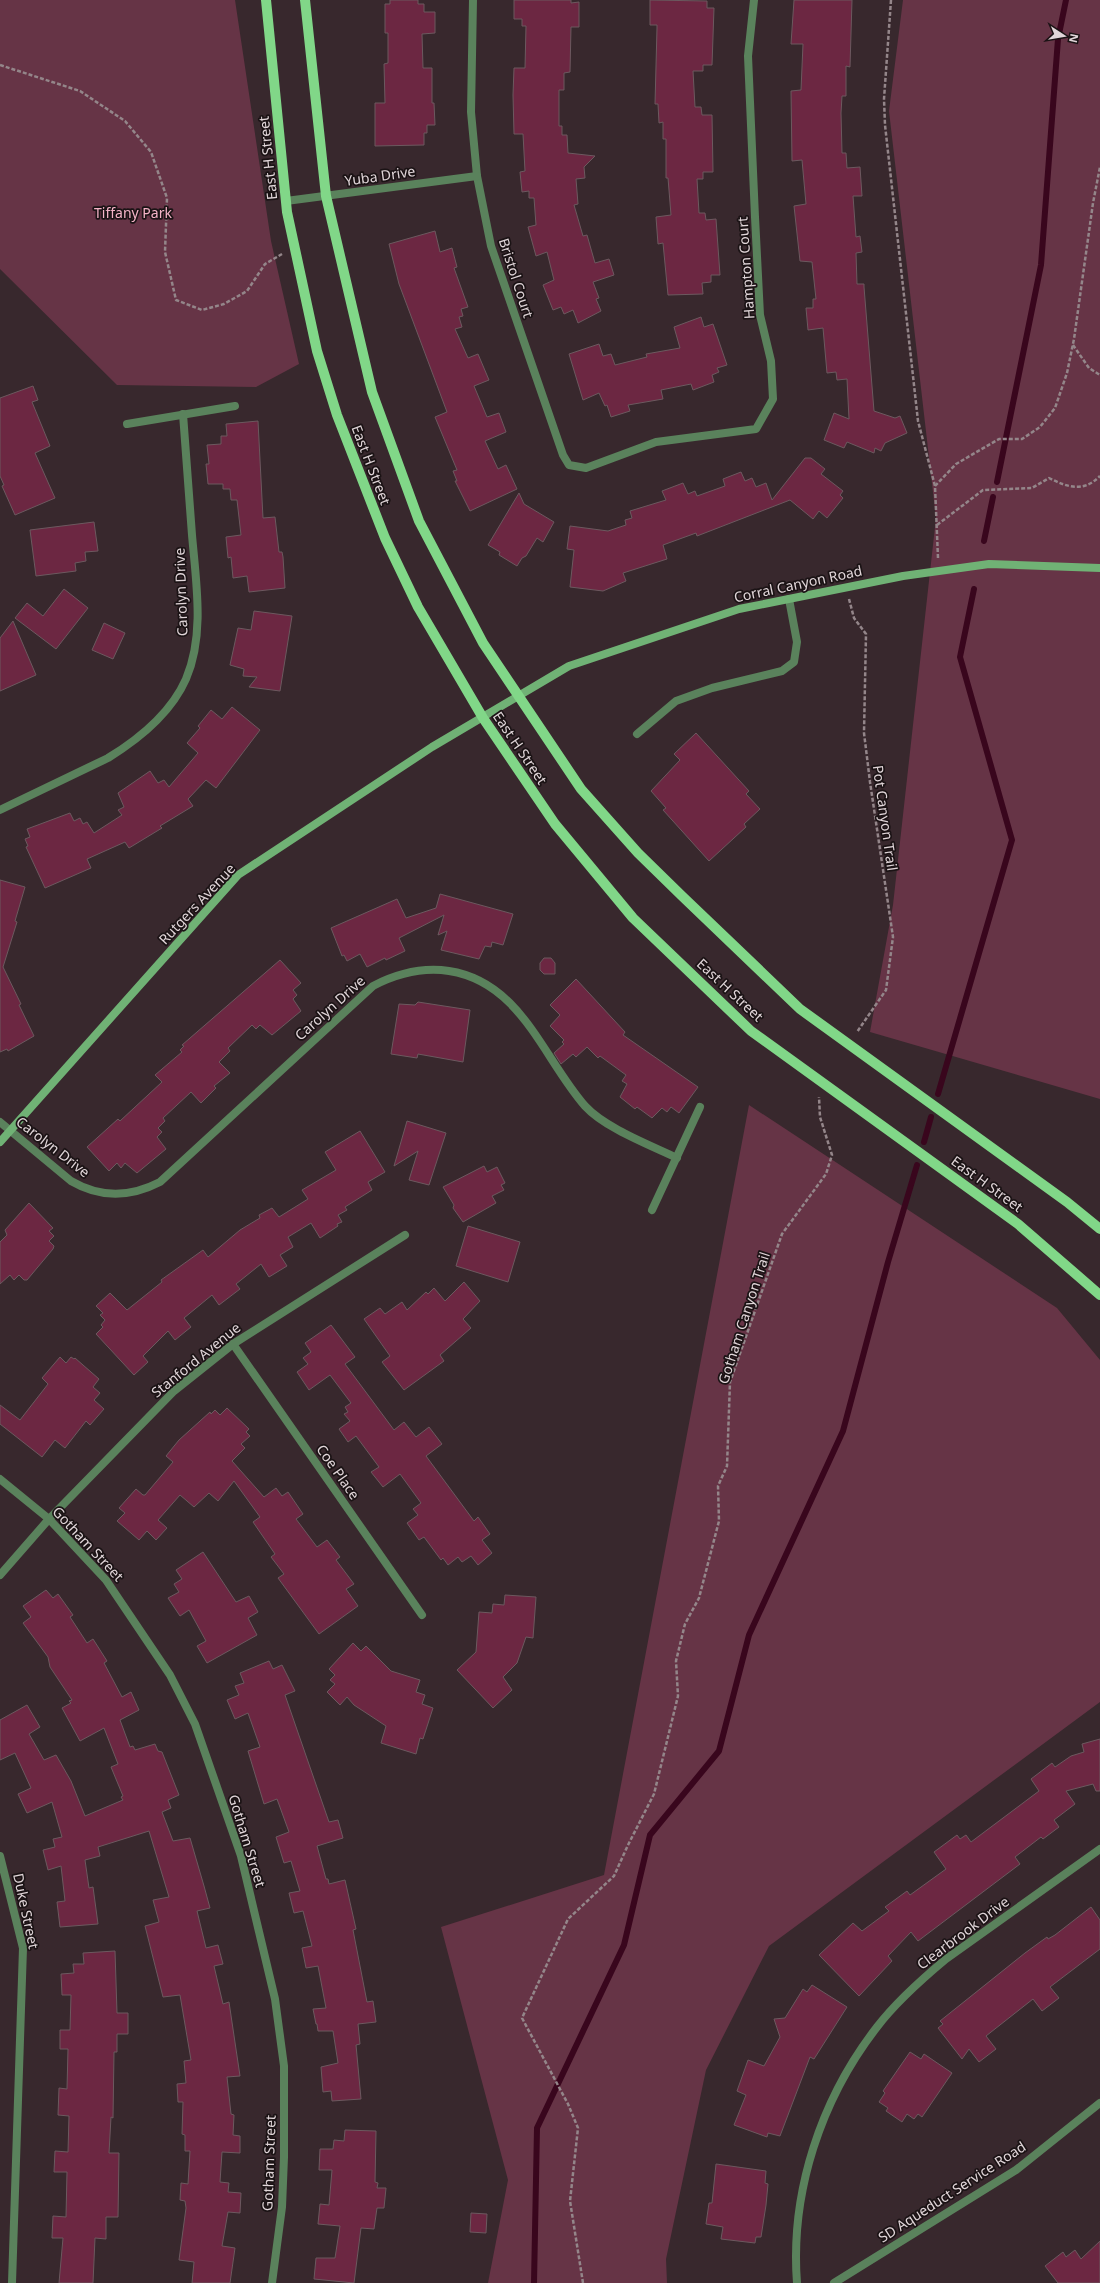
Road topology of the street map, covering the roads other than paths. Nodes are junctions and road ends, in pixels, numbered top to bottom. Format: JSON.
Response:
{"nodes":[{"id":1,"x":266,"y":0,"type":"edge"},
{"id":2,"x":305,"y":0,"type":"edge"},
{"id":3,"x":473,"y":0,"type":"edge"},
{"id":4,"x":754,"y":0,"type":"edge"},
{"id":5,"x":477,"y":176,"type":"junction"},
{"id":6,"x":326,"y":196,"type":"junction"},
{"id":7,"x":286,"y":201,"type":"junction"},
{"id":8,"x":234,"y":406,"type":"dead end"},
{"id":9,"x":184,"y":414,"type":"junction"},
{"id":10,"x":127,"y":424,"type":"dead end"},
{"id":11,"x":656,"y":442,"type":"joint"},
{"id":12,"x":1100,"y":568,"type":"edge"},
{"id":13,"x":789,"y":599,"type":"junction"},
{"id":14,"x":518,"y":696,"type":"junction"},
{"id":15,"x":483,"y":718,"type":"junction"},
{"id":16,"x":638,"y":734,"type":"dead end"},
{"id":17,"x":0,"y":810,"type":"edge"},
{"id":18,"x":700,"y":1107,"type":"dead end"},
{"id":19,"x":0,"y":1122,"type":"edge"},
{"id":20,"x":9,"y":1132,"type":"junction"},
{"id":21,"x":0,"y":1142,"type":"edge"},
{"id":22,"x":677,"y":1158,"type":"junction"},
{"id":23,"x":652,"y":1210,"type":"dead end"},
{"id":24,"x":1100,"y":1229,"type":"edge"},
{"id":25,"x":405,"y":1235,"type":"dead end"},
{"id":26,"x":1100,"y":1295,"type":"edge"},
{"id":27,"x":233,"y":1344,"type":"junction"},
{"id":28,"x":0,"y":1479,"type":"edge"},
{"id":29,"x":49,"y":1519,"type":"junction"},
{"id":30,"x":0,"y":1575,"type":"edge"},
{"id":31,"x":422,"y":1615,"type":"dead end"},
{"id":32,"x":1100,"y":1849,"type":"edge"},
{"id":33,"x":0,"y":1856,"type":"edge"},
{"id":34,"x":1100,"y":2103,"type":"edge"},
{"id":35,"x":12,"y":2283,"type":"edge"},
{"id":36,"x":272,"y":2283,"type":"edge"},
{"id":37,"x":797,"y":2283,"type":"edge"},
{"id":38,"x":834,"y":2283,"type":"edge"}],
"edges":[{"from":1,"to":7,"type":"main road","name":"East H Street"},
{"from":2,"to":6,"type":"main road","name":"East H Street"},
{"from":3,"to":5,"type":"street","name":"Bristol Court"},
{"from":4,"to":11,"type":"street","name":"Hampton Court"},
{"from":5,"to":6,"type":"street","name":"Yuba Drive"},
{"from":5,"to":11,"type":"street","name":"Bristol Court"},
{"from":6,"to":7,"type":"street","name":"Yuba Drive"},
{"from":6,"to":14,"type":"main road","name":"East H Street"},
{"from":7,"to":15,"type":"main road","name":"East H Street"},
{"from":8,"to":9,"type":"street"},
{"from":9,"to":10,"type":"street"},
{"from":9,"to":17,"type":"street","name":"Carolyn Drive"},
{"from":12,"to":13,"type":"main road","name":"Corral Canyon Road"},
{"from":13,"to":14,"type":"main road","name":"Corral Canyon Road"},
{"from":13,"to":16,"type":"street"},
{"from":14,"to":15,"type":"main road","name":"Rutgers Avenue"},
{"from":14,"to":24,"type":"main road","name":"East H Street"},
{"from":15,"to":20,"type":"main road","name":"Rutgers Avenue"},
{"from":15,"to":26,"type":"main road","name":"East H Street"},
{"from":18,"to":22,"type":"street"},
{"from":19,"to":20,"type":"street","name":"Carolyn Drive"},
{"from":20,"to":21,"type":"main road","name":"Rutgers Avenue"},
{"from":20,"to":22,"type":"street","name":"Carolyn Drive"},
{"from":22,"to":23,"type":"street"},
{"from":25,"to":27,"type":"street","name":"Stanford Avenue"},
{"from":27,"to":29,"type":"street","name":"Stanford Avenue"},
{"from":27,"to":31,"type":"street","name":"Coe Place"},
{"from":28,"to":29,"type":"street","name":"Gotham Street"},
{"from":29,"to":30,"type":"street","name":"Stanford Avenue"},
{"from":29,"to":36,"type":"street","name":"Gotham Street"},
{"from":32,"to":37,"type":"street","name":"Clearbrook Drive"},
{"from":33,"to":35,"type":"street","name":"Duke Street"},
{"from":34,"to":38,"type":"street","name":"SD Aqueduct Service Road"}]}
